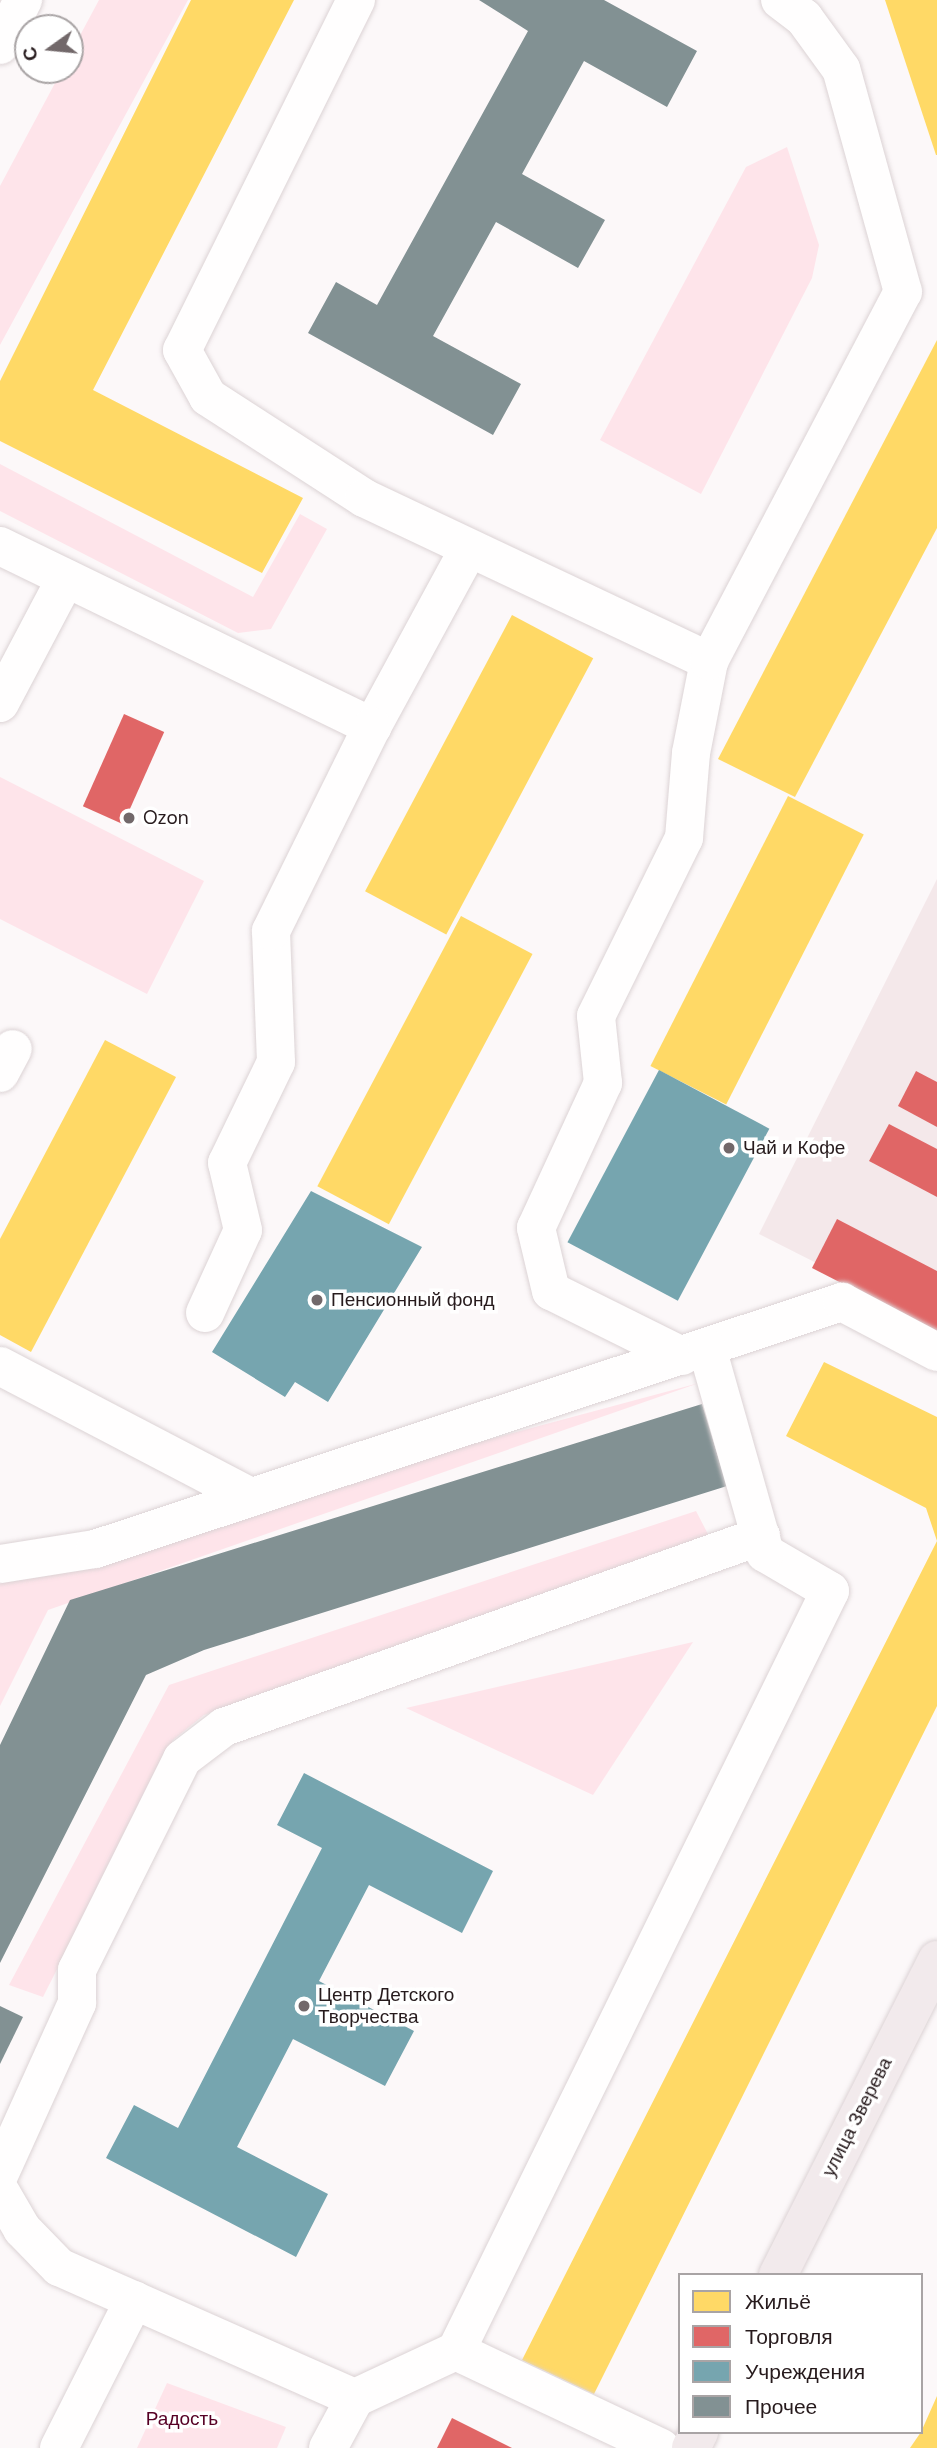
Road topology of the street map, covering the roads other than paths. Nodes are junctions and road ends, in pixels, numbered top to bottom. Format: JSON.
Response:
{"nodes":[{"id":1,"x":23,"y":0,"type":"edge"},
{"id":2,"x":356,"y":0,"type":"edge"},
{"id":3,"x":780,"y":0,"type":"edge"},
{"id":4,"x":0,"y":45,"type":"edge"},
{"id":5,"x":0,"y":546,"type":"edge"},
{"id":6,"x":468,"y":550,"type":"junction"},
{"id":7,"x":66,"y":578,"type":"junction"},
{"id":8,"x":709,"y":661,"type":"junction"},
{"id":9,"x":0,"y":703,"type":"edge"},
{"id":10,"x":372,"y":727,"type":"junction"},
{"id":11,"x":205,"y":1313,"type":"dead end"},
{"id":12,"x":695,"y":1352,"type":"junction"},
{"id":13,"x":937,"y":1352,"type":"edge"},
{"id":14,"x":0,"y":1366,"type":"edge"},
{"id":15,"x":251,"y":1497,"type":"junction"},
{"id":16,"x":761,"y":1536,"type":"junction"},
{"id":17,"x":0,"y":1564,"type":"edge"},
{"id":18,"x":934,"y":1973,"type":"edge"},
{"id":19,"x":0,"y":2173,"type":"edge"},
{"id":20,"x":0,"y":2192,"type":"edge"},
{"id":21,"x":779,"y":2273,"type":"edge"},
{"id":22,"x":134,"y":2300,"type":"junction"},
{"id":23,"x":456,"y":2351,"type":"junction"},
{"id":24,"x":355,"y":2398,"type":"junction"},
{"id":25,"x":59,"y":2448,"type":"edge"},
{"id":26,"x":328,"y":2448,"type":"edge"},
{"id":27,"x":660,"y":2448,"type":"edge"}],
"edges":[{"from":1,"to":4,"type":"street"},
{"from":2,"to":6,"type":"street"},
{"from":3,"to":8,"type":"street"},
{"from":5,"to":7,"type":"street"},
{"from":6,"to":8,"type":"street"},
{"from":6,"to":10,"type":"street"},
{"from":7,"to":9,"type":"street"},
{"from":7,"to":10,"type":"street"},
{"from":8,"to":12,"type":"street"},
{"from":10,"to":11,"type":"street"},
{"from":12,"to":13,"type":"street"},
{"from":12,"to":15,"type":"street"},
{"from":12,"to":16,"type":"street"},
{"from":14,"to":15,"type":"street"},
{"from":15,"to":17,"type":"street"},
{"from":16,"to":19,"type":"street"},
{"from":16,"to":23,"type":"street"},
{"from":18,"to":21,"type":"main road","name":"улица Зверева"},
{"from":20,"to":22,"type":"street"},
{"from":22,"to":24,"type":"street"},
{"from":22,"to":25,"type":"street"},
{"from":23,"to":24,"type":"street"},
{"from":23,"to":27,"type":"street"},
{"from":24,"to":26,"type":"street"}]}
